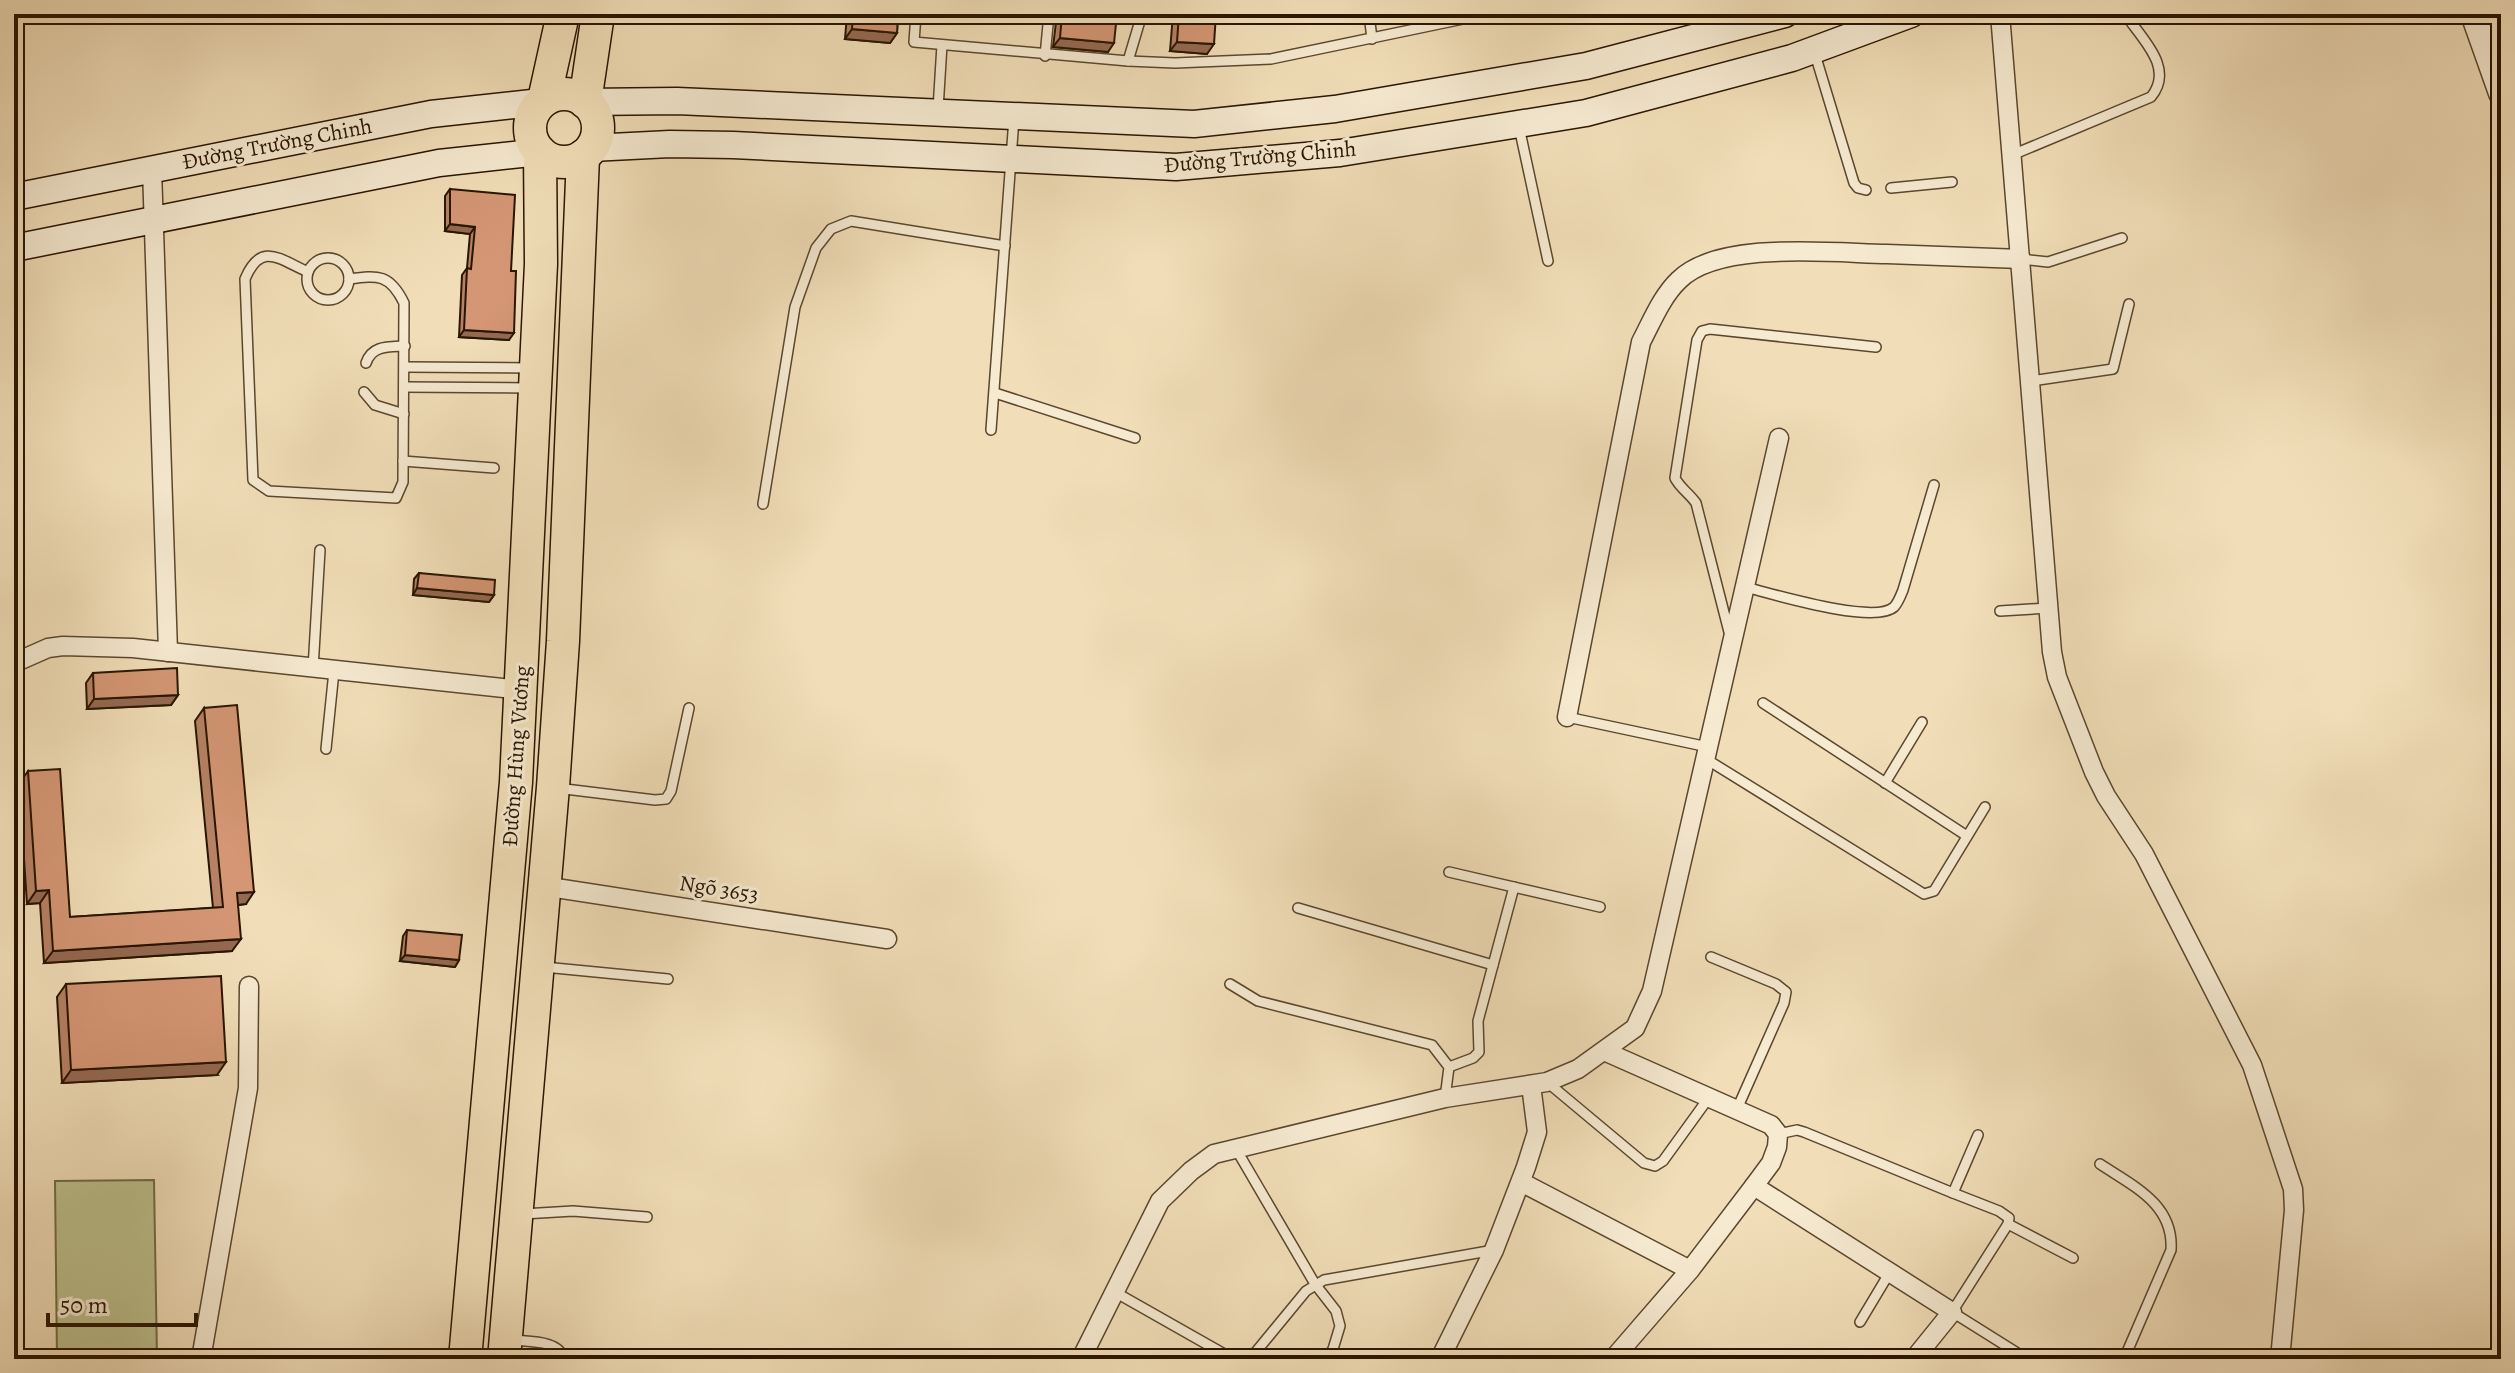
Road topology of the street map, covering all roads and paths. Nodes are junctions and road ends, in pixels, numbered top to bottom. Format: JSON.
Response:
{"nodes":[{"id":1,"x":563,"y":14,"type":"edge"},
{"id":2,"x":598,"y":14,"type":"edge"},
{"id":3,"x":916,"y":14,"type":"edge"},
{"id":4,"x":1049,"y":14,"type":"edge"},
{"id":5,"x":1142,"y":14,"type":"edge"},
{"id":6,"x":1369,"y":14,"type":"edge"},
{"id":7,"x":1487,"y":14,"type":"edge"},
{"id":8,"x":1785,"y":14,"type":"edge"},
{"id":9,"x":1911,"y":14,"type":"edge"},
{"id":10,"x":2000,"y":14,"type":"edge"},
{"id":11,"x":2125,"y":14,"type":"edge"},
{"id":12,"x":2473,"y":14,"type":"edge"},
{"id":13,"x":1372,"y":39,"type":"junction"},
{"id":14,"x":942,"y":45,"type":"junction"},
{"id":15,"x":1814,"y":51,"type":"junction"},
{"id":16,"x":1045,"y":56,"type":"junction"},
{"id":17,"x":1128,"y":61,"type":"junction"},
{"id":18,"x":2501,"y":93,"type":"edge"},
{"id":19,"x":543,"y":101,"type":"junction"},
{"id":20,"x":585,"y":102,"type":"junction"},
{"id":21,"x":938,"y":112,"type":"junction"},
{"id":22,"x":1014,"y":116,"type":"junction"},
{"id":23,"x":1518,"y":124,"type":"junction"},
{"id":24,"x":540,"y":152,"type":"junction"},
{"id":25,"x":587,"y":152,"type":"junction"},
{"id":26,"x":2012,"y":155,"type":"junction"},
{"id":27,"x":1012,"y":160,"type":"junction"},
{"id":28,"x":152,"y":169,"type":"junction"},
{"id":29,"x":1952,"y":182,"type":"dead end"},
{"id":30,"x":1891,"y":188,"type":"dead end"},
{"id":31,"x":1866,"y":190,"type":"dead end"},
{"id":32,"x":14,"y":197,"type":"edge"},
{"id":33,"x":155,"y":218,"type":"junction"},
{"id":34,"x":2122,"y":238,"type":"dead end"},
{"id":35,"x":1005,"y":246,"type":"junction"},
{"id":36,"x":14,"y":248,"type":"edge"},
{"id":37,"x":2021,"y":259,"type":"junction"},
{"id":38,"x":1548,"y":261,"type":"dead end"},
{"id":39,"x":308,"y":272,"type":"junction"},
{"id":40,"x":349,"y":279,"type":"junction"},
{"id":41,"x":2129,"y":304,"type":"dead end"},
{"id":42,"x":405,"y":346,"type":"junction"},
{"id":43,"x":1876,"y":347,"type":"dead end"},
{"id":44,"x":366,"y":363,"type":"dead end"},
{"id":45,"x":405,"y":367,"type":"junction"},
{"id":46,"x":536,"y":378,"type":"junction"},
{"id":47,"x":2031,"y":381,"type":"junction"},
{"id":48,"x":404,"y":387,"type":"junction"},
{"id":49,"x":364,"y":392,"type":"dead end"},
{"id":50,"x":995,"y":393,"type":"junction"},
{"id":51,"x":404,"y":414,"type":"junction"},
{"id":52,"x":991,"y":430,"type":"dead end"},
{"id":53,"x":1135,"y":438,"type":"dead end"},
{"id":54,"x":1779,"y":438,"type":"dead end"},
{"id":55,"x":403,"y":461,"type":"junction"},
{"id":56,"x":494,"y":468,"type":"dead end"},
{"id":57,"x":1934,"y":485,"type":"dead end"},
{"id":58,"x":763,"y":504,"type":"dead end"},
{"id":59,"x":320,"y":550,"type":"dead end"},
{"id":60,"x":1745,"y":587,"type":"junction"},
{"id":61,"x":2048,"y":608,"type":"junction"},
{"id":62,"x":2000,"y":611,"type":"dead end"},
{"id":63,"x":1732,"y":643,"type":"junction"},
{"id":64,"x":168,"y":652,"type":"junction"},
{"id":65,"x":14,"y":663,"type":"edge"},
{"id":66,"x":313,"y":669,"type":"junction"},
{"id":67,"x":334,"y":671,"type":"junction"},
{"id":68,"x":521,"y":690,"type":"junction"},
{"id":69,"x":1763,"y":703,"type":"dead end"},
{"id":70,"x":689,"y":708,"type":"dead end"},
{"id":71,"x":1567,"y":717,"type":"joint"},
{"id":72,"x":1922,"y":722,"type":"dead end"},
{"id":73,"x":326,"y":749,"type":"dead end"},
{"id":74,"x":1707,"y":753,"type":"junction"},
{"id":75,"x":1885,"y":783,"type":"junction"},
{"id":76,"x":553,"y":787,"type":"junction"},
{"id":77,"x":1985,"y":807,"type":"dead end"},
{"id":78,"x":1967,"y":836,"type":"junction"},
{"id":79,"x":1449,"y":872,"type":"dead end"},
{"id":80,"x":543,"y":886,"type":"junction"},
{"id":81,"x":1514,"y":887,"type":"junction"},
{"id":82,"x":1600,"y":907,"type":"dead end"},
{"id":83,"x":1298,"y":908,"type":"dead end"},
{"id":84,"x":887,"y":939,"type":"dead end"},
{"id":85,"x":1711,"y":957,"type":"dead end"},
{"id":86,"x":1493,"y":965,"type":"junction"},
{"id":87,"x":536,"y":966,"type":"junction"},
{"id":88,"x":668,"y":979,"type":"dead end"},
{"id":89,"x":1230,"y":984,"type":"dead end"},
{"id":90,"x":249,"y":986,"type":"dead end"},
{"id":91,"x":1604,"y":1051,"type":"junction"},
{"id":92,"x":1449,"y":1067,"type":"junction"},
{"id":93,"x":1539,"y":1084,"type":"junction"},
{"id":94,"x":1710,"y":1096,"type":"junction"},
{"id":95,"x":1445,"y":1098,"type":"junction"},
{"id":96,"x":1737,"y":1109,"type":"junction"},
{"id":97,"x":1778,"y":1134,"type":"junction"},
{"id":98,"x":1978,"y":1135,"type":"dead end"},
{"id":99,"x":1236,"y":1149,"type":"junction"},
{"id":100,"x":2100,"y":1164,"type":"dead end"},
{"id":101,"x":1521,"y":1182,"type":"junction"},
{"id":102,"x":1754,"y":1186,"type":"junction"},
{"id":103,"x":1953,"y":1193,"type":"junction"},
{"id":104,"x":516,"y":1214,"type":"junction"},
{"id":105,"x":647,"y":1217,"type":"dead end"},
{"id":106,"x":2008,"y":1224,"type":"junction"},
{"id":107,"x":1494,"y":1250,"type":"junction"},
{"id":108,"x":2073,"y":1258,"type":"dead end"},
{"id":109,"x":1690,"y":1270,"type":"junction"},
{"id":110,"x":1890,"y":1272,"type":"junction"},
{"id":111,"x":1315,"y":1284,"type":"junction"},
{"id":112,"x":1113,"y":1291,"type":"junction"},
{"id":113,"x":1952,"y":1312,"type":"junction"},
{"id":114,"x":1860,"y":1322,"type":"dead end"},
{"id":115,"x":505,"y":1349,"type":"edge"},
{"id":116,"x":201,"y":1359,"type":"edge"},
{"id":117,"x":465,"y":1359,"type":"edge"},
{"id":118,"x":564,"y":1359,"type":"edge"},
{"id":119,"x":1081,"y":1359,"type":"edge"},
{"id":120,"x":1233,"y":1359,"type":"edge"},
{"id":121,"x":1250,"y":1359,"type":"edge"},
{"id":122,"x":1327,"y":1359,"type":"edge"},
{"id":123,"x":1440,"y":1359,"type":"edge"},
{"id":124,"x":1613,"y":1359,"type":"edge"},
{"id":125,"x":1914,"y":1359,"type":"edge"},
{"id":126,"x":2027,"y":1359,"type":"edge"},
{"id":127,"x":2124,"y":1359,"type":"edge"},
{"id":128,"x":2280,"y":1359,"type":"edge"}],
"edges":[{"from":1,"to":19,"type":"highway"},
{"from":2,"to":20,"type":"highway"},
{"from":3,"to":14,"type":"lane"},
{"from":4,"to":16,"type":"lane"},
{"from":5,"to":17,"type":"lane"},
{"from":6,"to":13,"type":"lane"},
{"from":7,"to":13,"type":"lane"},
{"from":8,"to":22,"type":"main road","name":"Đường Trường Chinh"},
{"from":9,"to":15,"type":"main road","name":"Đường Trường Chinh"},
{"from":10,"to":26,"type":"street"},
{"from":11,"to":26,"type":"lane"},
{"from":12,"to":18,"type":"street"},
{"from":13,"to":17,"type":"lane"},
{"from":14,"to":16,"type":"lane"},
{"from":14,"to":21,"type":"lane"},
{"from":15,"to":23,"type":"main road","name":"Đường Trường Chinh"},
{"from":15,"to":31,"type":"lane"},
{"from":16,"to":17,"type":"lane"},
{"from":19,"to":20,"type":"highway"},
{"from":19,"to":24,"type":"highway"},
{"from":19,"to":28,"type":"main road","name":"Đường Trường Chinh"},
{"from":20,"to":21,"type":"main road","name":"Đường Trường Chinh"},
{"from":20,"to":25,"type":"highway"},
{"from":21,"to":22,"type":"main road","name":"Đường Trường Chinh"},
{"from":22,"to":27,"type":"lane"},
{"from":23,"to":27,"type":"main road","name":"Đường Trường Chinh"},
{"from":23,"to":38,"type":"lane"},
{"from":24,"to":25,"type":"highway"},
{"from":24,"to":33,"type":"main road"},
{"from":24,"to":46,"type":"highway","name":"Đường Hùng Vương"},
{"from":25,"to":27,"type":"main road","name":"Đường Trường Chinh"},
{"from":25,"to":76,"type":"highway","name":"Đường Hùng Vương"},
{"from":26,"to":37,"type":"street"},
{"from":27,"to":35,"type":"lane"},
{"from":28,"to":32,"type":"main road","name":"Đường Trường Chinh"},
{"from":28,"to":33,"type":"street"},
{"from":29,"to":30,"type":"lane"},
{"from":33,"to":36,"type":"main road"},
{"from":33,"to":64,"type":"street"},
{"from":34,"to":37,"type":"lane"},
{"from":35,"to":50,"type":"lane"},
{"from":35,"to":58,"type":"lane"},
{"from":37,"to":47,"type":"street"},
{"from":37,"to":71,"type":"street"},
{"from":39,"to":40,"type":"lane"},
{"from":39,"to":40,"type":"lane"},
{"from":39,"to":55,"type":"lane"},
{"from":40,"to":42,"type":"lane"},
{"from":41,"to":47,"type":"lane"},
{"from":42,"to":44,"type":"lane"},
{"from":42,"to":45,"type":"lane"},
{"from":43,"to":63,"type":"lane"},
{"from":45,"to":46,"type":"lane"},
{"from":45,"to":48,"type":"lane"},
{"from":46,"to":48,"type":"lane"},
{"from":46,"to":68,"type":"highway","name":"Đường Hùng Vương"},
{"from":47,"to":61,"type":"street"},
{"from":48,"to":51,"type":"lane"},
{"from":49,"to":51,"type":"lane"},
{"from":50,"to":52,"type":"lane"},
{"from":50,"to":53,"type":"lane"},
{"from":51,"to":55,"type":"lane"},
{"from":54,"to":60,"type":"street"},
{"from":55,"to":56,"type":"lane"},
{"from":57,"to":60,"type":"lane"},
{"from":59,"to":66,"type":"lane"},
{"from":60,"to":63,"type":"street"},
{"from":61,"to":62,"type":"lane"},
{"from":61,"to":128,"type":"street"},
{"from":63,"to":74,"type":"street"},
{"from":64,"to":65,"type":"street"},
{"from":64,"to":66,"type":"street"},
{"from":66,"to":67,"type":"street"},
{"from":67,"to":68,"type":"street"},
{"from":67,"to":73,"type":"lane"},
{"from":68,"to":117,"type":"highway","name":"Đường Hùng Vương"},
{"from":69,"to":75,"type":"lane"},
{"from":70,"to":76,"type":"lane"},
{"from":71,"to":74,"type":"lane"},
{"from":72,"to":75,"type":"lane"},
{"from":74,"to":78,"type":"lane"},
{"from":74,"to":91,"type":"street"},
{"from":75,"to":78,"type":"lane"},
{"from":76,"to":80,"type":"highway","name":"Đường Hùng Vương"},
{"from":77,"to":78,"type":"lane"},
{"from":79,"to":81,"type":"lane"},
{"from":80,"to":84,"type":"street","name":"Ngõ 3653"},
{"from":80,"to":87,"type":"highway","name":"Đường Hùng Vương"},
{"from":81,"to":82,"type":"lane"},
{"from":81,"to":86,"type":"lane"},
{"from":83,"to":86,"type":"lane"},
{"from":85,"to":96,"type":"lane"},
{"from":86,"to":92,"type":"lane"},
{"from":87,"to":88,"type":"lane"},
{"from":87,"to":104,"type":"highway","name":"Đường Hùng Vương"},
{"from":89,"to":92,"type":"lane"},
{"from":90,"to":116,"type":"street"},
{"from":91,"to":93,"type":"street"},
{"from":91,"to":94,"type":"street"},
{"from":92,"to":95,"type":"lane"},
{"from":93,"to":94,"type":"lane"},
{"from":93,"to":95,"type":"street"},
{"from":93,"to":101,"type":"street"},
{"from":94,"to":96,"type":"street"},
{"from":95,"to":99,"type":"street"},
{"from":96,"to":97,"type":"street"},
{"from":97,"to":102,"type":"street"},
{"from":97,"to":103,"type":"lane"},
{"from":98,"to":103,"type":"lane"},
{"from":99,"to":111,"type":"lane"},
{"from":99,"to":112,"type":"street"},
{"from":100,"to":127,"type":"lane"},
{"from":101,"to":107,"type":"street"},
{"from":101,"to":109,"type":"street"},
{"from":102,"to":109,"type":"street"},
{"from":102,"to":110,"type":"street"},
{"from":103,"to":106,"type":"lane"},
{"from":104,"to":105,"type":"lane"},
{"from":104,"to":115,"type":"highway","name":"Đường Hùng Vương"},
{"from":106,"to":108,"type":"lane"},
{"from":106,"to":113,"type":"lane"},
{"from":107,"to":111,"type":"lane"},
{"from":107,"to":123,"type":"street"},
{"from":109,"to":124,"type":"street"},
{"from":110,"to":113,"type":"street"},
{"from":110,"to":114,"type":"lane"},
{"from":111,"to":121,"type":"lane"},
{"from":111,"to":122,"type":"lane"},
{"from":112,"to":119,"type":"street"},
{"from":112,"to":120,"type":"lane"},
{"from":113,"to":125,"type":"street"},
{"from":113,"to":126,"type":"lane"},
{"from":115,"to":118,"type":"lane"}]}
